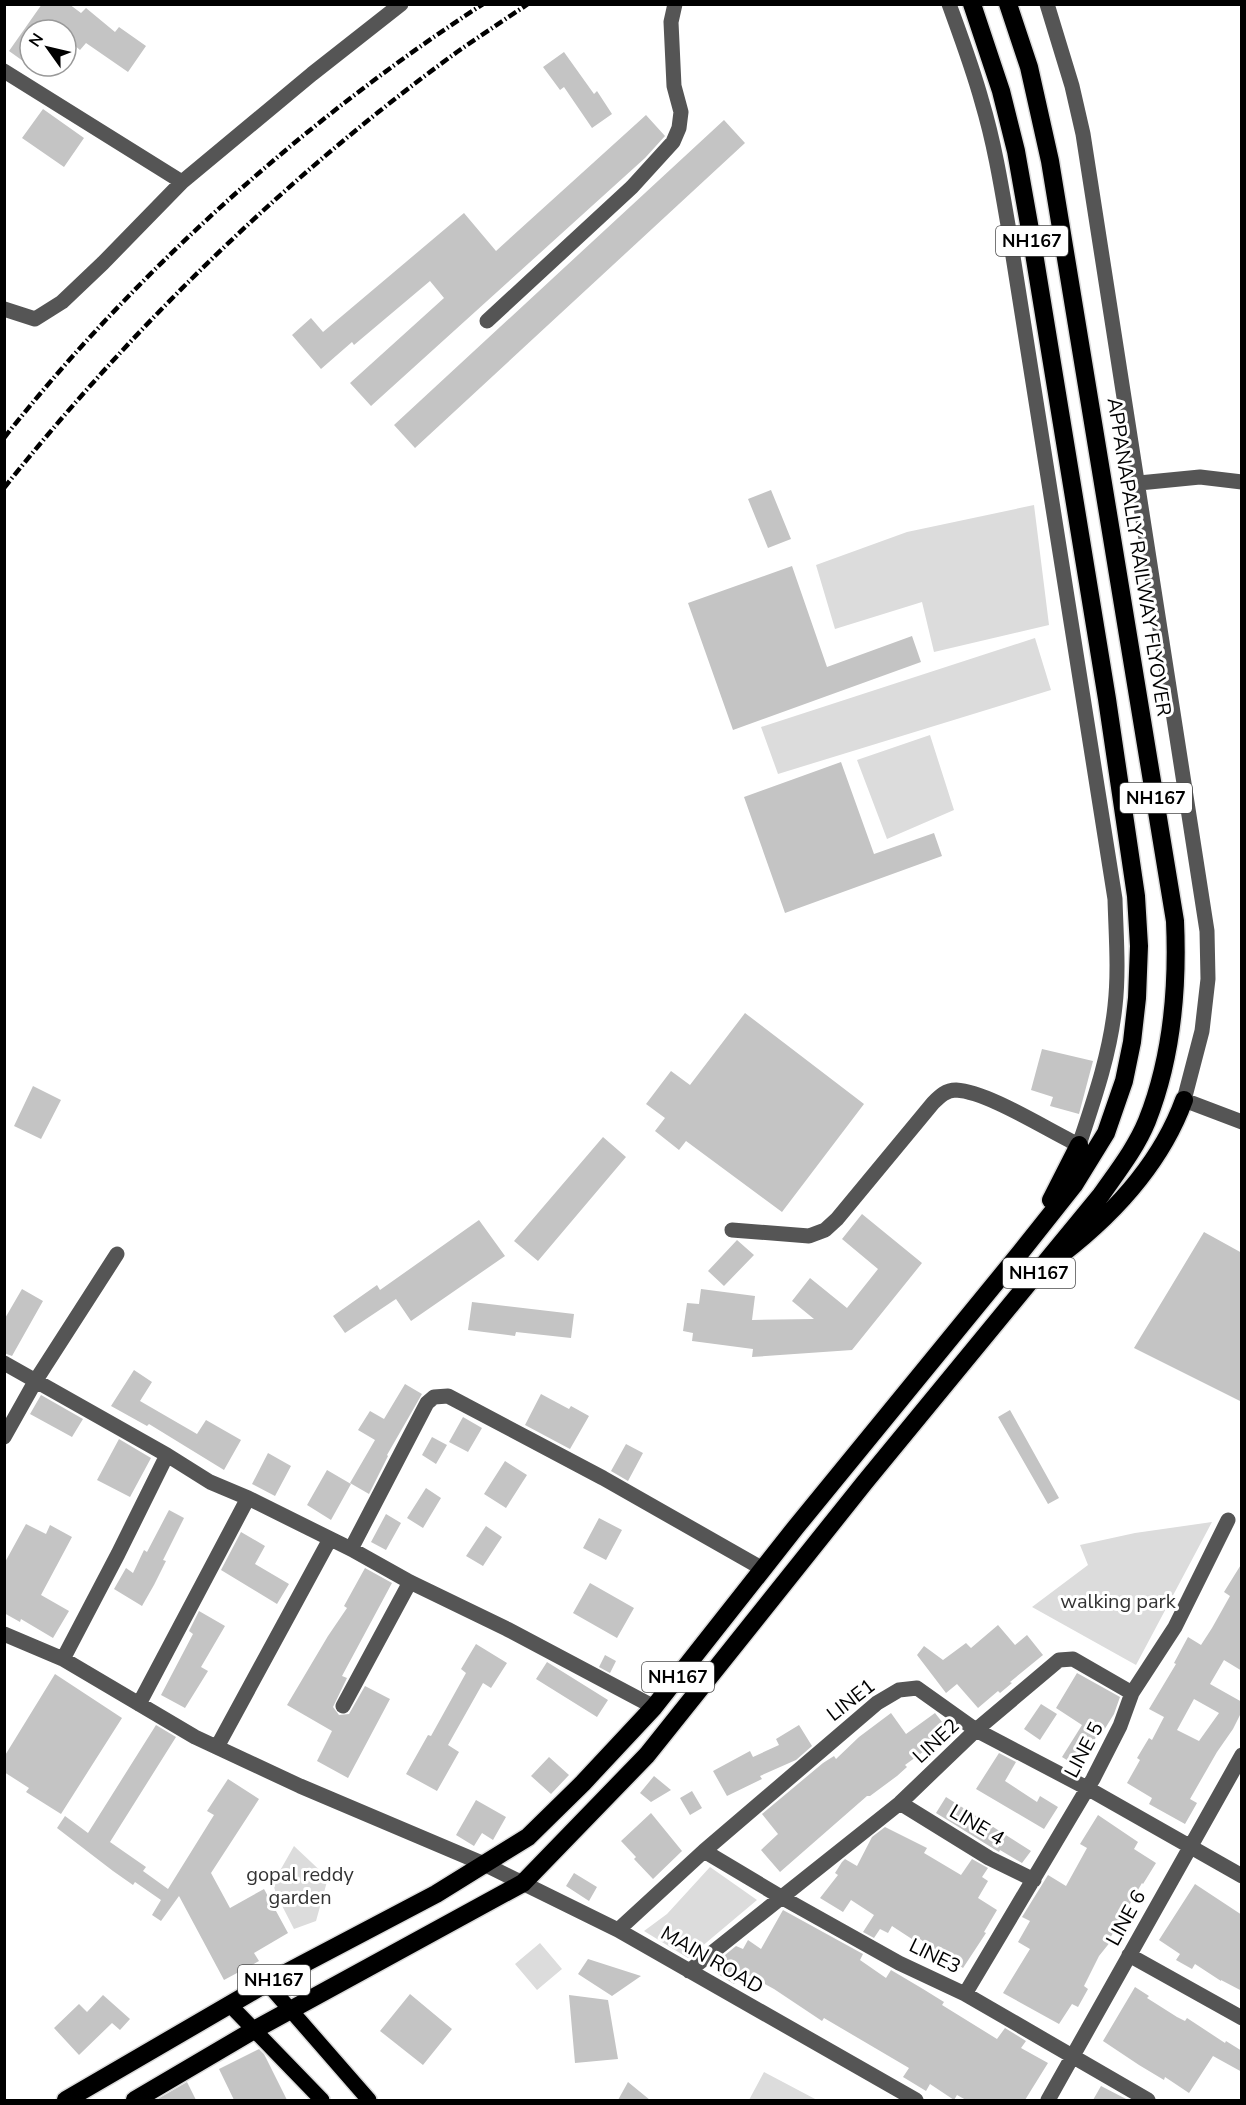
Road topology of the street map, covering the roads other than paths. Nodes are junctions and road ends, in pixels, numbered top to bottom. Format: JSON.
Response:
{"nodes":[{"id":1,"x":401,"y":4,"type":"edge"},
{"id":2,"x":675,"y":4,"type":"edge"},
{"id":3,"x":949,"y":4,"type":"edge"},
{"id":4,"x":972,"y":4,"type":"edge"},
{"id":5,"x":1008,"y":4,"type":"edge"},
{"id":6,"x":1047,"y":4,"type":"edge"},
{"id":7,"x":4,"y":71,"type":"edge"},
{"id":8,"x":182,"y":182,"type":"junction"},
{"id":9,"x":4,"y":309,"type":"edge"},
{"id":10,"x":487,"y":321,"type":"dead end"},
{"id":11,"x":1242,"y":482,"type":"edge"},
{"id":12,"x":1139,"y":483,"type":"junction"},
{"id":13,"x":1184,"y":1100,"type":"junction"},
{"id":14,"x":1242,"y":1122,"type":"edge"},
{"id":15,"x":1078,"y":1145,"type":"junction"},
{"id":16,"x":732,"y":1230,"type":"dead end"},
{"id":17,"x":1020,"y":1253,"type":"junction"},
{"id":18,"x":117,"y":1254,"type":"dead end"},
{"id":19,"x":1041,"y":1270,"type":"junction"},
{"id":20,"x":4,"y":1363,"type":"edge"},
{"id":21,"x":36,"y":1380,"type":"junction"},
{"id":22,"x":4,"y":1437,"type":"edge"},
{"id":23,"x":167,"y":1455,"type":"junction"},
{"id":24,"x":248,"y":1498,"type":"junction"},
{"id":25,"x":1228,"y":1520,"type":"dead end"},
{"id":26,"x":330,"y":1539,"type":"junction"},
{"id":27,"x":351,"y":1549,"type":"junction"},
{"id":28,"x":763,"y":1569,"type":"junction"},
{"id":29,"x":410,"y":1582,"type":"junction"},
{"id":30,"x":4,"y":1634,"type":"edge"},
{"id":31,"x":63,"y":1659,"type":"junction"},
{"id":32,"x":1132,"y":1693,"type":"junction"},
{"id":33,"x":139,"y":1704,"type":"junction"},
{"id":34,"x":343,"y":1706,"type":"dead end"},
{"id":35,"x":654,"y":1707,"type":"junction"},
{"id":36,"x":976,"y":1730,"type":"junction"},
{"id":37,"x":216,"y":1747,"type":"junction"},
{"id":38,"x":1240,"y":1763,"type":"edge"},
{"id":39,"x":1087,"y":1788,"type":"junction"},
{"id":40,"x":900,"y":1803,"type":"junction"},
{"id":41,"x":1190,"y":1847,"type":"junction"},
{"id":42,"x":704,"y":1851,"type":"junction"},
{"id":43,"x":484,"y":1864,"type":"junction"},
{"id":44,"x":1242,"y":1876,"type":"edge"},
{"id":45,"x":1034,"y":1880,"type":"junction"},
{"id":46,"x":523,"y":1883,"type":"junction"},
{"id":47,"x":781,"y":1898,"type":"junction"},
{"id":48,"x":618,"y":1930,"type":"junction"},
{"id":49,"x":1129,"y":1955,"type":"junction"},
{"id":50,"x":689,"y":1971,"type":"junction"},
{"id":51,"x":267,"y":1983,"type":"junction"},
{"id":52,"x":965,"y":1994,"type":"junction"},
{"id":53,"x":229,"y":2004,"type":"junction"},
{"id":54,"x":291,"y":2011,"type":"junction"},
{"id":55,"x":1242,"y":2018,"type":"edge"},
{"id":56,"x":254,"y":2030,"type":"junction"},
{"id":57,"x":1073,"y":2056,"type":"junction"},
{"id":58,"x":66,"y":2100,"type":"edge"},
{"id":59,"x":135,"y":2100,"type":"edge"},
{"id":60,"x":322,"y":2100,"type":"edge"},
{"id":61,"x":369,"y":2100,"type":"edge"},
{"id":62,"x":916,"y":2100,"type":"edge"},
{"id":63,"x":1048,"y":2100,"type":"edge"},
{"id":64,"x":1148,"y":2100,"type":"edge"}],
"edges":[{"from":1,"to":8,"type":"street"},
{"from":2,"to":10,"type":"street"},
{"from":3,"to":15,"type":"street"},
{"from":4,"to":17,"type":"highway","number":"NH167"},
{"from":5,"to":19,"type":"highway","name":"APPANAPALLY RAILWAY FLYOVER","number":"NH167"},
{"from":6,"to":12,"type":"street"},
{"from":7,"to":8,"type":"street"},
{"from":8,"to":9,"type":"street"},
{"from":11,"to":12,"type":"street"},
{"from":12,"to":13,"type":"street"},
{"from":13,"to":14,"type":"street"},
{"from":13,"to":19,"type":"highway"},
{"from":15,"to":16,"type":"street"},
{"from":15,"to":17,"type":"highway"},
{"from":17,"to":28,"type":"highway","number":"NH167"},
{"from":18,"to":21,"type":"street"},
{"from":19,"to":46,"type":"highway","number":"NH167"},
{"from":20,"to":21,"type":"street"},
{"from":21,"to":22,"type":"street"},
{"from":21,"to":23,"type":"street"},
{"from":23,"to":24,"type":"street"},
{"from":23,"to":31,"type":"street"},
{"from":24,"to":26,"type":"street"},
{"from":24,"to":33,"type":"street"},
{"from":25,"to":32,"type":"street","name":"LINE 5"},
{"from":26,"to":27,"type":"street"},
{"from":26,"to":37,"type":"street"},
{"from":27,"to":28,"type":"street"},
{"from":27,"to":29,"type":"street"},
{"from":28,"to":35,"type":"highway","number":"NH167"},
{"from":29,"to":34,"type":"street"},
{"from":29,"to":35,"type":"street"},
{"from":30,"to":31,"type":"street","name":"MAIN ROAD"},
{"from":31,"to":33,"type":"street","name":"MAIN ROAD"},
{"from":32,"to":36,"type":"street"},
{"from":32,"to":39,"type":"street","name":"LINE 5"},
{"from":33,"to":37,"type":"street","name":"MAIN ROAD"},
{"from":35,"to":43,"type":"highway","number":"NH167"},
{"from":36,"to":39,"type":"street","name":"LINE2"},
{"from":36,"to":40,"type":"street","name":"LINE2"},
{"from":36,"to":42,"type":"street","name":"LINE1"},
{"from":37,"to":43,"type":"street","name":"MAIN ROAD"},
{"from":38,"to":41,"type":"street","name":"LINE 6"},
{"from":39,"to":41,"type":"street","name":"LINE2"},
{"from":39,"to":45,"type":"street","name":"LINE 5"},
{"from":40,"to":45,"type":"street","name":"LINE 4"},
{"from":40,"to":47,"type":"street","name":"LINE2"},
{"from":41,"to":44,"type":"street","name":"LINE2"},
{"from":41,"to":49,"type":"street","name":"LINE 6"},
{"from":42,"to":47,"type":"street","name":"LINE3"},
{"from":42,"to":48,"type":"street","name":"LINE1"},
{"from":43,"to":46,"type":"street","name":"MAIN ROAD"},
{"from":43,"to":51,"type":"highway","number":"NH167"},
{"from":45,"to":52,"type":"street","name":"LINE 5"},
{"from":46,"to":48,"type":"street","name":"MAIN ROAD"},
{"from":46,"to":54,"type":"highway","number":"NH167"},
{"from":47,"to":50,"type":"street","name":"LINE2"},
{"from":47,"to":52,"type":"street","name":"LINE3"},
{"from":48,"to":50,"type":"street","name":"MAIN ROAD"},
{"from":49,"to":55,"type":"street"},
{"from":49,"to":57,"type":"street","name":"LINE 6"},
{"from":50,"to":62,"type":"street","name":"MAIN ROAD"},
{"from":51,"to":53,"type":"highway","number":"NH167"},
{"from":51,"to":54,"type":"main road"},
{"from":52,"to":57,"type":"street","name":"LINE3"},
{"from":53,"to":56,"type":"main road"},
{"from":53,"to":58,"type":"highway","number":"NH167"},
{"from":54,"to":56,"type":"highway","number":"NH167"},
{"from":54,"to":61,"type":"main road"},
{"from":56,"to":59,"type":"highway","number":"NH167"},
{"from":56,"to":60,"type":"main road"},
{"from":57,"to":63,"type":"street","name":"LINE 6"},
{"from":57,"to":64,"type":"street","name":"LINE3"}]}
